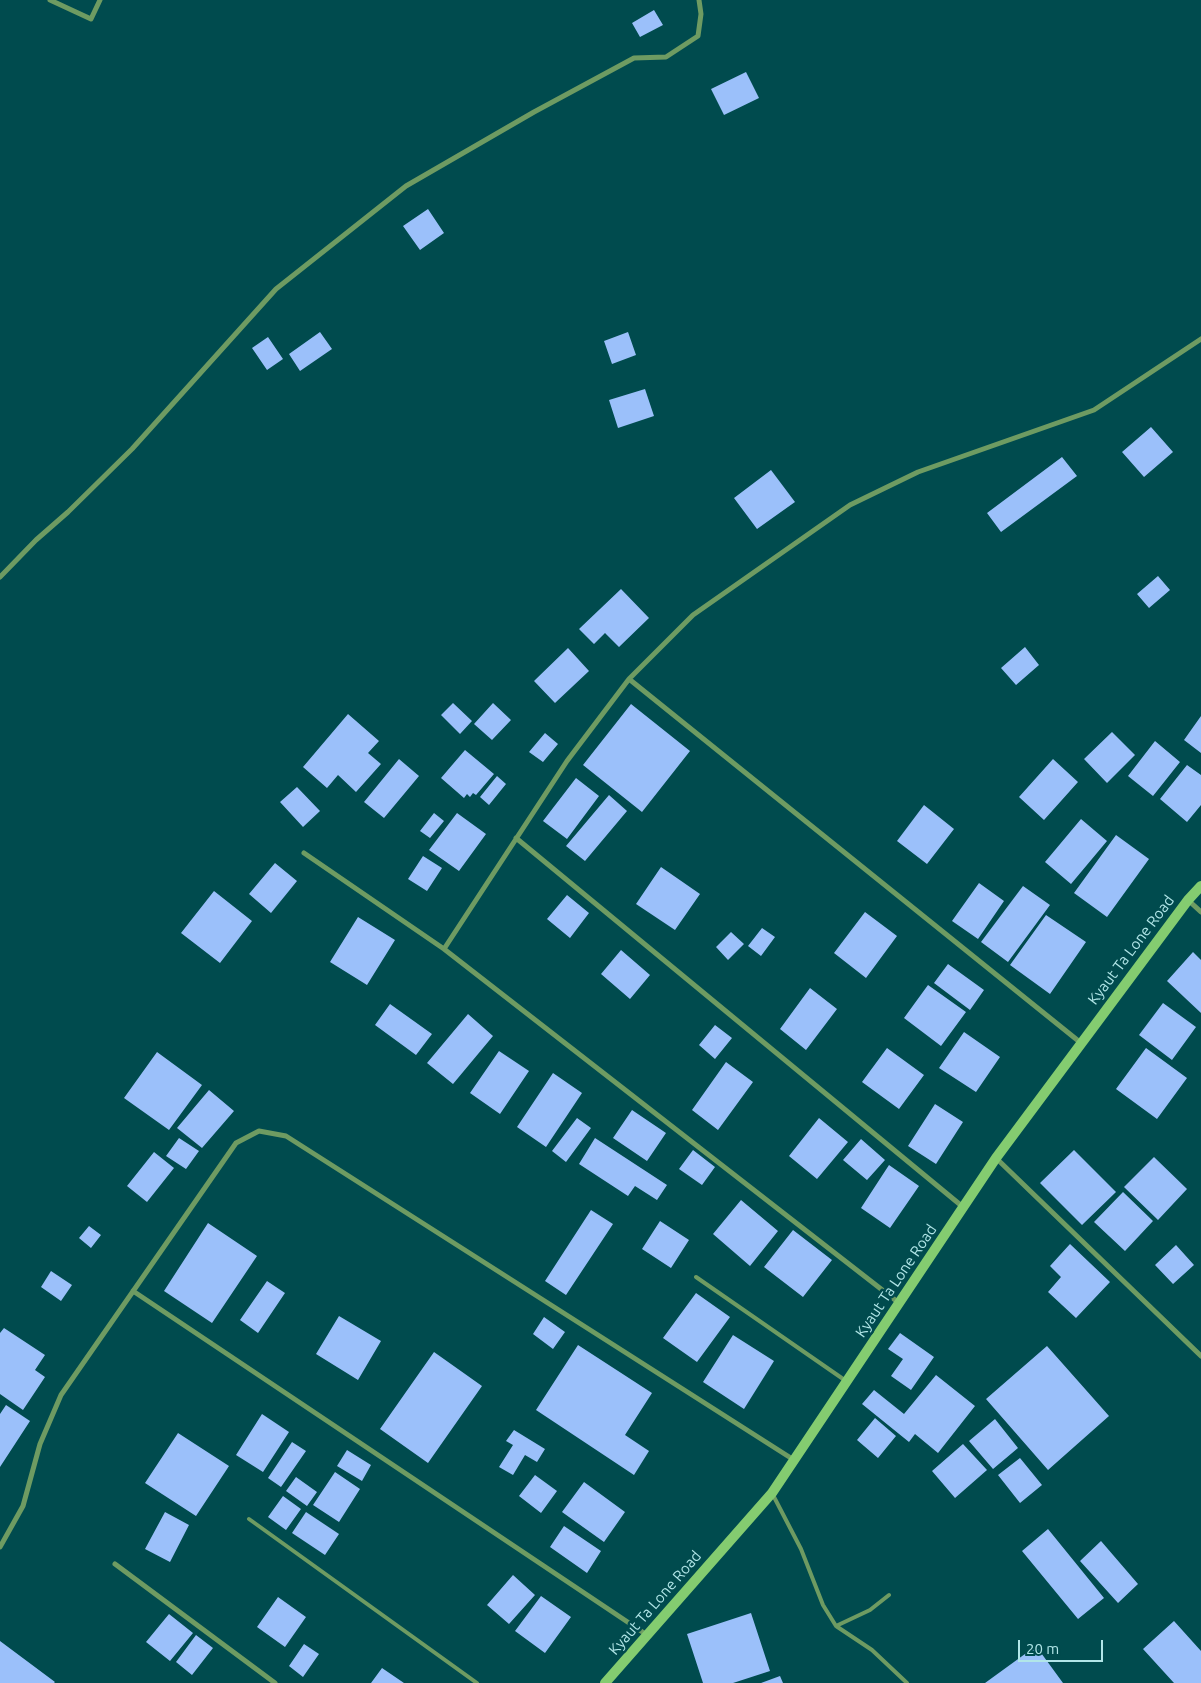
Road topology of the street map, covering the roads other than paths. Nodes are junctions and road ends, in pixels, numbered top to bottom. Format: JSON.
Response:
{"nodes":[{"id":1,"x":50,"y":0,"type":"edge"},
{"id":2,"x":100,"y":0,"type":"edge"},
{"id":3,"x":699,"y":0,"type":"edge"},
{"id":4,"x":1201,"y":339,"type":"edge"},
{"id":5,"x":0,"y":577,"type":"edge"},
{"id":6,"x":629,"y":679,"type":"junction"},
{"id":7,"x":516,"y":838,"type":"junction"},
{"id":8,"x":304,"y":853,"type":"dead end"},
{"id":9,"x":1201,"y":886,"type":"edge"},
{"id":10,"x":1188,"y":900,"type":"junction"},
{"id":11,"x":1201,"y":912,"type":"edge"},
{"id":12,"x":444,"y":949,"type":"junction"},
{"id":13,"x":1081,"y":1043,"type":"junction"},
{"id":14,"x":996,"y":1158,"type":"junction"},
{"id":15,"x":963,"y":1208,"type":"junction"},
{"id":16,"x":696,"y":1277,"type":"dead end"},
{"id":17,"x":133,"y":1291,"type":"junction"},
{"id":18,"x":899,"y":1303,"type":"junction"},
{"id":19,"x":1201,"y":1356,"type":"edge"},
{"id":20,"x":846,"y":1381,"type":"junction"},
{"id":21,"x":794,"y":1460,"type":"junction"},
{"id":22,"x":772,"y":1494,"type":"junction"},
{"id":23,"x":249,"y":1519,"type":"dead end"},
{"id":24,"x":0,"y":1547,"type":"edge"},
{"id":25,"x":114,"y":1564,"type":"dead end"},
{"id":26,"x":889,"y":1595,"type":"dead end"},
{"id":27,"x":836,"y":1626,"type":"junction"},
{"id":28,"x":647,"y":1635,"type":"junction"},
{"id":29,"x":275,"y":1683,"type":"edge"},
{"id":30,"x":477,"y":1683,"type":"edge"},
{"id":31,"x":605,"y":1683,"type":"edge"},
{"id":32,"x":907,"y":1683,"type":"edge"}],
"edges":[{"from":1,"to":2,"type":"street"},
{"from":3,"to":5,"type":"street"},
{"from":4,"to":6,"type":"street"},
{"from":6,"to":7,"type":"street"},
{"from":6,"to":13,"type":"street"},
{"from":7,"to":12,"type":"street"},
{"from":7,"to":15,"type":"street"},
{"from":8,"to":12,"type":"street"},
{"from":9,"to":10,"type":"main road","name":"Kyaut Ta Lone Road"},
{"from":10,"to":11,"type":"street"},
{"from":10,"to":13,"type":"main road","name":"Kyaut Ta Lone Road"},
{"from":12,"to":18,"type":"street"},
{"from":13,"to":14,"type":"main road","name":"Kyaut Ta Lone Road"},
{"from":14,"to":15,"type":"main road","name":"Kyaut Ta Lone Road"},
{"from":14,"to":19,"type":"street"},
{"from":15,"to":18,"type":"main road","name":"Kyaut Ta Lone Road"},
{"from":16,"to":20,"type":"lane"},
{"from":17,"to":21,"type":"street"},
{"from":17,"to":24,"type":"street"},
{"from":17,"to":28,"type":"street"},
{"from":18,"to":20,"type":"main road","name":"Kyaut Ta Lone Road"},
{"from":20,"to":21,"type":"main road","name":"Kyaut Ta Lone Road"},
{"from":21,"to":22,"type":"main road","name":"Kyaut Ta Lone Road"},
{"from":22,"to":27,"type":"lane"},
{"from":22,"to":28,"type":"main road","name":"Kyaut Ta Lone Road"},
{"from":23,"to":30,"type":"lane"},
{"from":25,"to":29,"type":"street"},
{"from":26,"to":27,"type":"lane"},
{"from":27,"to":32,"type":"lane"},
{"from":28,"to":31,"type":"main road","name":"Kyaut Ta Lone Road"}]}
